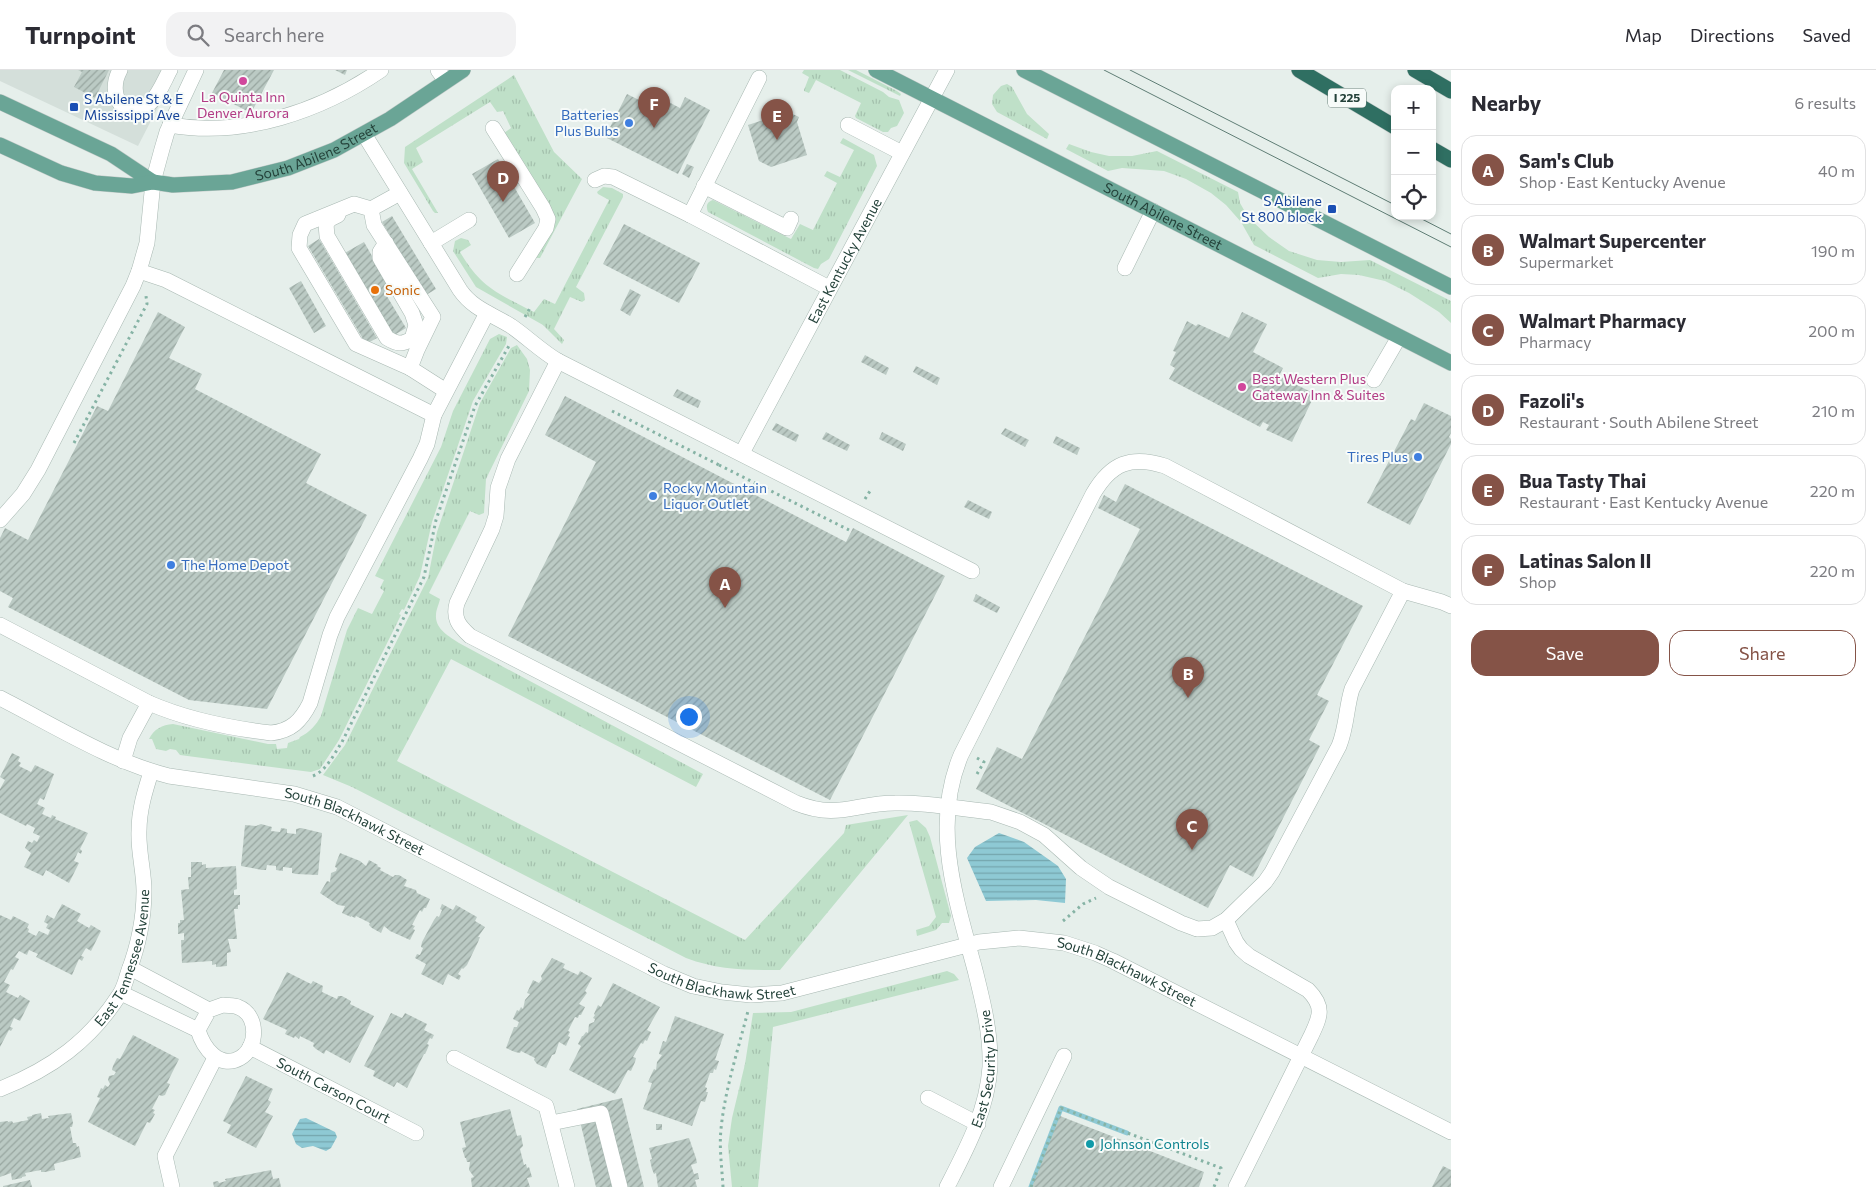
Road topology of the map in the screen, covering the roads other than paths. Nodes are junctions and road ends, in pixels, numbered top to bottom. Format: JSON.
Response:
{"nodes":[{"id":1,"x":120,"y":70,"type":"edge"},
{"id":2,"x":170,"y":70,"type":"edge"},
{"id":3,"x":196,"y":70,"type":"edge"},
{"id":4,"x":381,"y":70,"type":"edge"},
{"id":5,"x":463,"y":70,"type":"edge"},
{"id":6,"x":876,"y":70,"type":"edge"},
{"id":7,"x":947,"y":70,"type":"edge"},
{"id":8,"x":1024,"y":70,"type":"edge"},
{"id":9,"x":1298,"y":70,"type":"edge"},
{"id":10,"x":1415,"y":70,"type":"edge"},
{"id":11,"x":442,"y":76,"type":"edge"},
{"id":12,"x":759,"y":78,"type":"dead end"},
{"id":13,"x":1451,"y":91,"type":"edge"},
{"id":14,"x":932,"y":98,"type":"junction"},
{"id":15,"x":0,"y":102,"type":"edge"},
{"id":16,"x":170,"y":125,"type":"junction"},
{"id":17,"x":848,"y":125,"type":"dead end"},
{"id":18,"x":1391,"y":125,"type":"edge"},
{"id":19,"x":493,"y":128,"type":"dead end"},
{"id":20,"x":364,"y":134,"type":"junction"},
{"id":21,"x":0,"y":145,"type":"edge"},
{"id":22,"x":1436,"y":151,"type":"edge"},
{"id":23,"x":902,"y":153,"type":"junction"},
{"id":24,"x":1451,"y":160,"type":"edge"},
{"id":25,"x":595,"y":180,"type":"dead end"},
{"id":26,"x":153,"y":182,"type":"junction"},
{"id":27,"x":704,"y":186,"type":"junction"},
{"id":28,"x":400,"y":193,"type":"junction"},
{"id":29,"x":366,"y":208,"type":"junction"},
{"id":30,"x":1153,"y":211,"type":"junction"},
{"id":31,"x":690,"y":214,"type":"junction"},
{"id":32,"x":469,"y":220,"type":"dead end"},
{"id":33,"x":792,"y":220,"type":"dead end"},
{"id":34,"x":386,"y":243,"type":"junction"},
{"id":35,"x":431,"y":243,"type":"junction"},
{"id":36,"x":1125,"y":268,"type":"dead end"},
{"id":37,"x":139,"y":271,"type":"junction"},
{"id":38,"x":517,"y":274,"type":"dead end"},
{"id":39,"x":1451,"y":287,"type":"edge"},
{"id":40,"x":829,"y":288,"type":"junction"},
{"id":41,"x":487,"y":313,"type":"junction"},
{"id":42,"x":1399,"y":337,"type":"junction"},
{"id":43,"x":558,"y":361,"type":"junction"},
{"id":44,"x":1451,"y":363,"type":"edge"},
{"id":45,"x":410,"y":368,"type":"junction"},
{"id":46,"x":1374,"y":380,"type":"dead end"},
{"id":47,"x":446,"y":391,"type":"junction"},
{"id":48,"x":434,"y":415,"type":"junction"},
{"id":49,"x":742,"y":453,"type":"junction"},
{"id":50,"x":0,"y":520,"type":"edge"},
{"id":51,"x":972,"y":570,"type":"dead end"},
{"id":52,"x":1403,"y":591,"type":"junction"},
{"id":53,"x":1451,"y":606,"type":"edge"},
{"id":54,"x":0,"y":625,"type":"edge"},
{"id":55,"x":0,"y":698,"type":"edge"},
{"id":56,"x":149,"y":703,"type":"junction"},
{"id":57,"x":123,"y":761,"type":"junction"},
{"id":58,"x":151,"y":772,"type":"junction"},
{"id":59,"x":947,"y":807,"type":"junction"},
{"id":60,"x":1226,"y":920,"type":"junction"},
{"id":61,"x":968,"y":945,"type":"junction"},
{"id":62,"x":130,"y":968,"type":"junction"},
{"id":63,"x":122,"y":993,"type":"junction"},
{"id":64,"x":209,"y":1010,"type":"junction"},
{"id":65,"x":198,"y":1030,"type":"junction"},
{"id":66,"x":250,"y":1047,"type":"junction"},
{"id":67,"x":1064,"y":1056,"type":"dead end"},
{"id":68,"x":1301,"y":1056,"type":"junction"},
{"id":69,"x":215,"y":1058,"type":"junction"},
{"id":70,"x":454,"y":1058,"type":"dead end"},
{"id":71,"x":0,"y":1088,"type":"edge"},
{"id":72,"x":928,"y":1098,"type":"dead end"},
{"id":73,"x":551,"y":1123,"type":"junction"},
{"id":74,"x":978,"y":1124,"type":"junction"},
{"id":75,"x":1451,"y":1132,"type":"edge"},
{"id":76,"x":416,"y":1133,"type":"dead end"},
{"id":77,"x":172,"y":1187,"type":"edge"},
{"id":78,"x":567,"y":1187,"type":"edge"},
{"id":79,"x":620,"y":1187,"type":"edge"},
{"id":80,"x":947,"y":1187,"type":"edge"},
{"id":81,"x":1001,"y":1187,"type":"edge"},
{"id":82,"x":1236,"y":1187,"type":"edge"}],
"edges":[{"from":1,"to":2,"type":"street"},
{"from":3,"to":16,"type":"street"},
{"from":4,"to":16,"type":"street"},
{"from":5,"to":11,"type":"main road","name":"South Abilene Street"},
{"from":6,"to":14,"type":"main road","name":"South Abilene Street"},
{"from":7,"to":14,"type":"street","name":"East Kentucky Avenue"},
{"from":8,"to":39,"type":"main road"},
{"from":9,"to":18,"type":"highway","number":"I 225"},
{"from":10,"to":13,"type":"highway"},
{"from":11,"to":20,"type":"main road","name":"South Abilene Street"},
{"from":12,"to":27,"type":"street"},
{"from":14,"to":23,"type":"street","name":"East Kentucky Avenue"},
{"from":14,"to":30,"type":"main road","name":"South Abilene Street"},
{"from":15,"to":26,"type":"main road","name":"South Abilene Street"},
{"from":16,"to":26,"type":"street"},
{"from":17,"to":23,"type":"street"},
{"from":19,"to":38,"type":"street"},
{"from":20,"to":26,"type":"main road","name":"South Abilene Street"},
{"from":20,"to":28,"type":"street"},
{"from":21,"to":26,"type":"main road","name":"South Abilene Street"},
{"from":22,"to":24,"type":"highway"},
{"from":23,"to":40,"type":"street","name":"East Kentucky Avenue"},
{"from":25,"to":31,"type":"street"},
{"from":26,"to":37,"type":"street"},
{"from":27,"to":31,"type":"street"},
{"from":27,"to":33,"type":"street"},
{"from":28,"to":29,"type":"street"},
{"from":28,"to":35,"type":"street"},
{"from":29,"to":34,"type":"street"},
{"from":29,"to":34,"type":"street"},
{"from":29,"to":45,"type":"street"},
{"from":30,"to":36,"type":"street"},
{"from":30,"to":42,"type":"main road","name":"South Abilene Street"},
{"from":31,"to":40,"type":"street"},
{"from":32,"to":35,"type":"street"},
{"from":34,"to":45,"type":"street"},
{"from":35,"to":41,"type":"street"},
{"from":37,"to":48,"type":"street"},
{"from":37,"to":50,"type":"street"},
{"from":40,"to":49,"type":"street","name":"East Kentucky Avenue"},
{"from":41,"to":43,"type":"street"},
{"from":41,"to":47,"type":"street"},
{"from":42,"to":44,"type":"main road","name":"South Abilene Street"},
{"from":42,"to":46,"type":"street"},
{"from":43,"to":49,"type":"street"},
{"from":43,"to":59,"type":"street"},
{"from":45,"to":47,"type":"street"},
{"from":47,"to":48,"type":"street"},
{"from":48,"to":56,"type":"street"},
{"from":49,"to":51,"type":"street"},
{"from":52,"to":53,"type":"street","name":"East Security Drive"},
{"from":52,"to":59,"type":"street","name":"East Security Drive"},
{"from":52,"to":60,"type":"street"},
{"from":54,"to":56,"type":"street"},
{"from":55,"to":57,"type":"street","name":"South Blackhawk Street"},
{"from":56,"to":57,"type":"street"},
{"from":57,"to":58,"type":"street","name":"South Blackhawk Street"},
{"from":58,"to":61,"type":"street","name":"South Blackhawk Street"},
{"from":58,"to":62,"type":"street","name":"East Tennessee Avenue"},
{"from":59,"to":60,"type":"street"},
{"from":59,"to":61,"type":"street","name":"East Security Drive"},
{"from":60,"to":68,"type":"street"},
{"from":61,"to":68,"type":"street","name":"South Blackhawk Street"},
{"from":61,"to":74,"type":"street","name":"East Security Drive"},
{"from":62,"to":63,"type":"street","name":"East Tennessee Avenue"},
{"from":62,"to":64,"type":"street"},
{"from":63,"to":65,"type":"street"},
{"from":63,"to":71,"type":"street","name":"East Tennessee Avenue"},
{"from":64,"to":65,"type":"street"},
{"from":64,"to":66,"type":"street"},
{"from":65,"to":69,"type":"street"},
{"from":66,"to":69,"type":"street"},
{"from":66,"to":76,"type":"street","name":"South Carson Court"},
{"from":67,"to":81,"type":"street"},
{"from":68,"to":75,"type":"street","name":"South Blackhawk Street"},
{"from":68,"to":82,"type":"street"},
{"from":69,"to":77,"type":"street"},
{"from":70,"to":73,"type":"street"},
{"from":72,"to":74,"type":"street"},
{"from":73,"to":78,"type":"street"},
{"from":73,"to":79,"type":"street"},
{"from":74,"to":80,"type":"street","name":"East Security Drive"}]}
